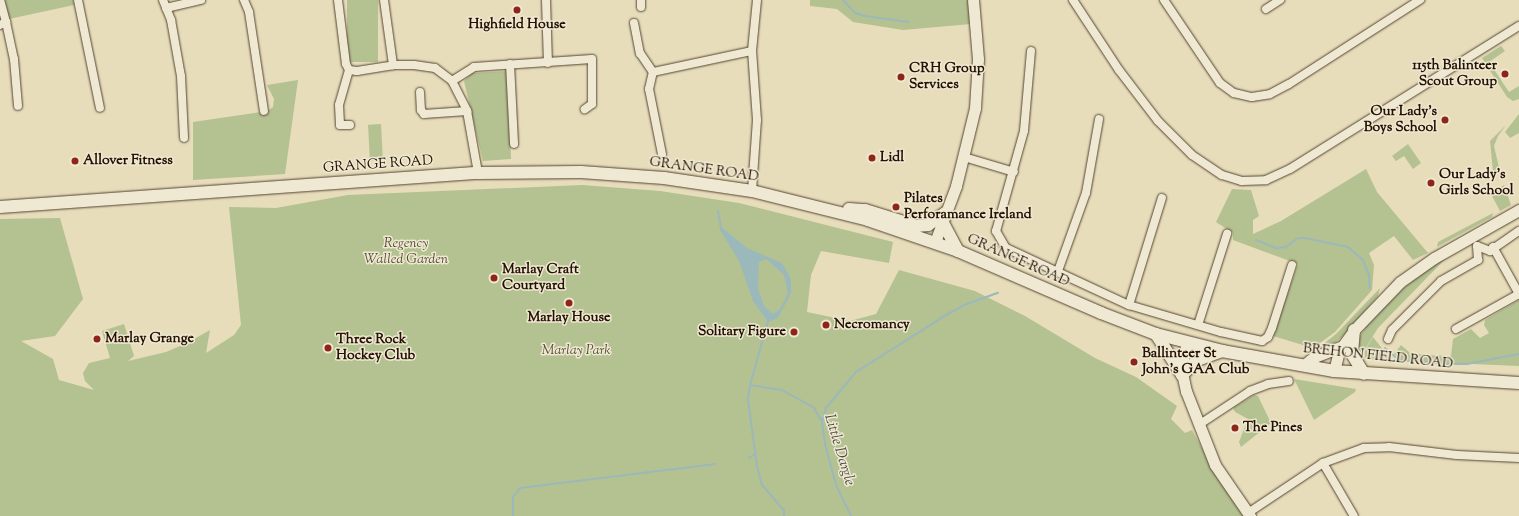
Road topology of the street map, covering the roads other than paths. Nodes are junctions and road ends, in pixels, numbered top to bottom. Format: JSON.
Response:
{"nodes":[{"id":1,"x":0,"y":0,"type":"edge"},
{"id":2,"x":78,"y":0,"type":"edge"},
{"id":3,"x":201,"y":0,"type":"edge"},
{"id":4,"x":244,"y":0,"type":"edge"},
{"id":5,"x":338,"y":0,"type":"edge"},
{"id":6,"x":384,"y":0,"type":"edge"},
{"id":7,"x":546,"y":0,"type":"edge"},
{"id":8,"x":757,"y":0,"type":"edge"},
{"id":9,"x":974,"y":0,"type":"edge"},
{"id":10,"x":1073,"y":0,"type":"edge"},
{"id":11,"x":1164,"y":0,"type":"edge"},
{"id":12,"x":1280,"y":0,"type":"edge"},
{"id":13,"x":1420,"y":0,"type":"edge"},
{"id":14,"x":1410,"y":3,"type":"edge"},
{"id":15,"x":165,"y":4,"type":"edge"},
{"id":16,"x":1266,"y":9,"type":"dead end"},
{"id":17,"x":3,"y":23,"type":"edge"},
{"id":18,"x":634,"y":23,"type":"dead end"},
{"id":19,"x":1519,"y":26,"type":"edge"},
{"id":20,"x":1031,"y":50,"type":"dead end"},
{"id":21,"x":752,"y":51,"type":"junction"},
{"id":22,"x":548,"y":63,"type":"junction"},
{"id":23,"x":510,"y":64,"type":"junction"},
{"id":24,"x":393,"y":65,"type":"junction"},
{"id":25,"x":349,"y":70,"type":"junction"},
{"id":26,"x":653,"y":72,"type":"junction"},
{"id":27,"x":452,"y":81,"type":"junction"},
{"id":28,"x":420,"y":92,"type":"dead end"},
{"id":29,"x":18,"y":106,"type":"dead end"},
{"id":30,"x":100,"y":108,"type":"dead end"},
{"id":31,"x":585,"y":110,"type":"dead end"},
{"id":32,"x":264,"y":111,"type":"dead end"},
{"id":33,"x":467,"y":111,"type":"junction"},
{"id":34,"x":1099,"y":119,"type":"dead end"},
{"id":35,"x":350,"y":125,"type":"dead end"},
{"id":36,"x":184,"y":138,"type":"dead end"},
{"id":37,"x":514,"y":144,"type":"dead end"},
{"id":38,"x":662,"y":154,"type":"dead end"},
{"id":39,"x":964,"y":157,"type":"junction"},
{"id":40,"x":1014,"y":172,"type":"junction"},
{"id":41,"x":478,"y":174,"type":"junction"},
{"id":42,"x":752,"y":191,"type":"junction"},
{"id":43,"x":1162,"y":198,"type":"dead end"},
{"id":44,"x":0,"y":207,"type":"edge"},
{"id":45,"x":1519,"y":210,"type":"edge"},
{"id":46,"x":840,"y":211,"type":"junction"},
{"id":47,"x":944,"y":217,"type":"junction"},
{"id":48,"x":1519,"y":231,"type":"edge"},
{"id":49,"x":1227,"y":234,"type":"dead end"},
{"id":50,"x":1474,"y":241,"type":"junction"},
{"id":51,"x":934,"y":242,"type":"junction"},
{"id":52,"x":1493,"y":247,"type":"junction"},
{"id":53,"x":958,"y":251,"type":"junction"},
{"id":54,"x":1292,"y":265,"type":"dead end"},
{"id":55,"x":1058,"y":270,"type":"junction"},
{"id":56,"x":1519,"y":294,"type":"edge"},
{"id":57,"x":1129,"y":305,"type":"junction"},
{"id":58,"x":1198,"y":325,"type":"junction"},
{"id":59,"x":1354,"y":330,"type":"junction"},
{"id":60,"x":1456,"y":330,"type":"dead end"},
{"id":61,"x":1156,"y":334,"type":"junction"},
{"id":62,"x":1388,"y":339,"type":"dead end"},
{"id":63,"x":1187,"y":342,"type":"junction"},
{"id":64,"x":1343,"y":346,"type":"junction"},
{"id":65,"x":1222,"y":351,"type":"junction"},
{"id":66,"x":1304,"y":365,"type":"junction"},
{"id":67,"x":1334,"y":371,"type":"junction"},
{"id":68,"x":1364,"y":374,"type":"junction"},
{"id":69,"x":1182,"y":375,"type":"junction"},
{"id":70,"x":1289,"y":381,"type":"dead end"},
{"id":71,"x":1519,"y":384,"type":"edge"},
{"id":72,"x":1200,"y":424,"type":"junction"},
{"id":73,"x":1519,"y":458,"type":"edge"},
{"id":74,"x":1323,"y":463,"type":"junction"},
{"id":75,"x":1249,"y":514,"type":"edge"},
{"id":76,"x":1354,"y":516,"type":"edge"}],
"edges":[{"from":1,"to":17,"type":"street"},
{"from":2,"to":30,"type":"street"},
{"from":3,"to":15,"type":"street"},
{"from":4,"to":32,"type":"street"},
{"from":5,"to":25,"type":"street"},
{"from":6,"to":24,"type":"street"},
{"from":7,"to":22,"type":"street"},
{"from":8,"to":21,"type":"street"},
{"from":9,"to":39,"type":"street"},
{"from":10,"to":19,"type":"street"},
{"from":11,"to":14,"type":"street"},
{"from":12,"to":16,"type":"street"},
{"from":13,"to":14,"type":"street"},
{"from":15,"to":36,"type":"street"},
{"from":17,"to":29,"type":"street"},
{"from":18,"to":26,"type":"street"},
{"from":20,"to":40,"type":"street"},
{"from":21,"to":26,"type":"street"},
{"from":21,"to":42,"type":"street"},
{"from":22,"to":23,"type":"street"},
{"from":22,"to":31,"type":"street"},
{"from":23,"to":27,"type":"street"},
{"from":23,"to":37,"type":"street"},
{"from":24,"to":25,"type":"street"},
{"from":24,"to":27,"type":"street"},
{"from":25,"to":35,"type":"street"},
{"from":26,"to":38,"type":"street"},
{"from":27,"to":33,"type":"street"},
{"from":28,"to":33,"type":"street"},
{"from":33,"to":41,"type":"street"},
{"from":34,"to":55,"type":"street"},
{"from":39,"to":40,"type":"street"},
{"from":39,"to":47,"type":"street"},
{"from":40,"to":55,"type":"street"},
{"from":41,"to":42,"type":"main road","name":"GRANGE ROAD"},
{"from":41,"to":44,"type":"main road","name":"GRANGE ROAD"},
{"from":42,"to":46,"type":"main road","name":"GRANGE ROAD"},
{"from":43,"to":57,"type":"street"},
{"from":45,"to":50,"type":"street"},
{"from":46,"to":47,"type":"main road"},
{"from":46,"to":51,"type":"main road","name":"GRANGE ROAD"},
{"from":47,"to":51,"type":"street"},
{"from":47,"to":53,"type":"main road"},
{"from":48,"to":52,"type":"street"},
{"from":49,"to":58,"type":"street"},
{"from":50,"to":52,"type":"street"},
{"from":50,"to":59,"type":"street"},
{"from":50,"to":62,"type":"street"},
{"from":51,"to":53,"type":"main road","name":"GRANGE ROAD"},
{"from":52,"to":56,"type":"street"},
{"from":53,"to":61,"type":"main road","name":"GRANGE ROAD"},
{"from":54,"to":58,"type":"street"},
{"from":55,"to":57,"type":"street"},
{"from":56,"to":60,"type":"street"},
{"from":57,"to":58,"type":"street"},
{"from":59,"to":64,"type":"street"},
{"from":59,"to":68,"type":"main road"},
{"from":61,"to":63,"type":"main road","name":"GRANGE ROAD"},
{"from":61,"to":69,"type":"main road"},
{"from":63,"to":65,"type":"main road","name":"BREHON FIELD ROAD"},
{"from":63,"to":69,"type":"street"},
{"from":64,"to":66,"type":"street"},
{"from":64,"to":67,"type":"street"},
{"from":65,"to":66,"type":"main road","name":"BREHON FIELD ROAD"},
{"from":65,"to":69,"type":"main road"},
{"from":66,"to":67,"type":"main road","name":"BREHON FIELD ROAD"},
{"from":67,"to":68,"type":"main road","name":"BREHON FIELD ROAD"},
{"from":68,"to":71,"type":"main road","name":"BREHON FIELD ROAD"},
{"from":69,"to":72,"type":"street"},
{"from":70,"to":72,"type":"street"},
{"from":72,"to":75,"type":"street"},
{"from":73,"to":74,"type":"street"},
{"from":74,"to":75,"type":"street"},
{"from":74,"to":76,"type":"street"}]}
